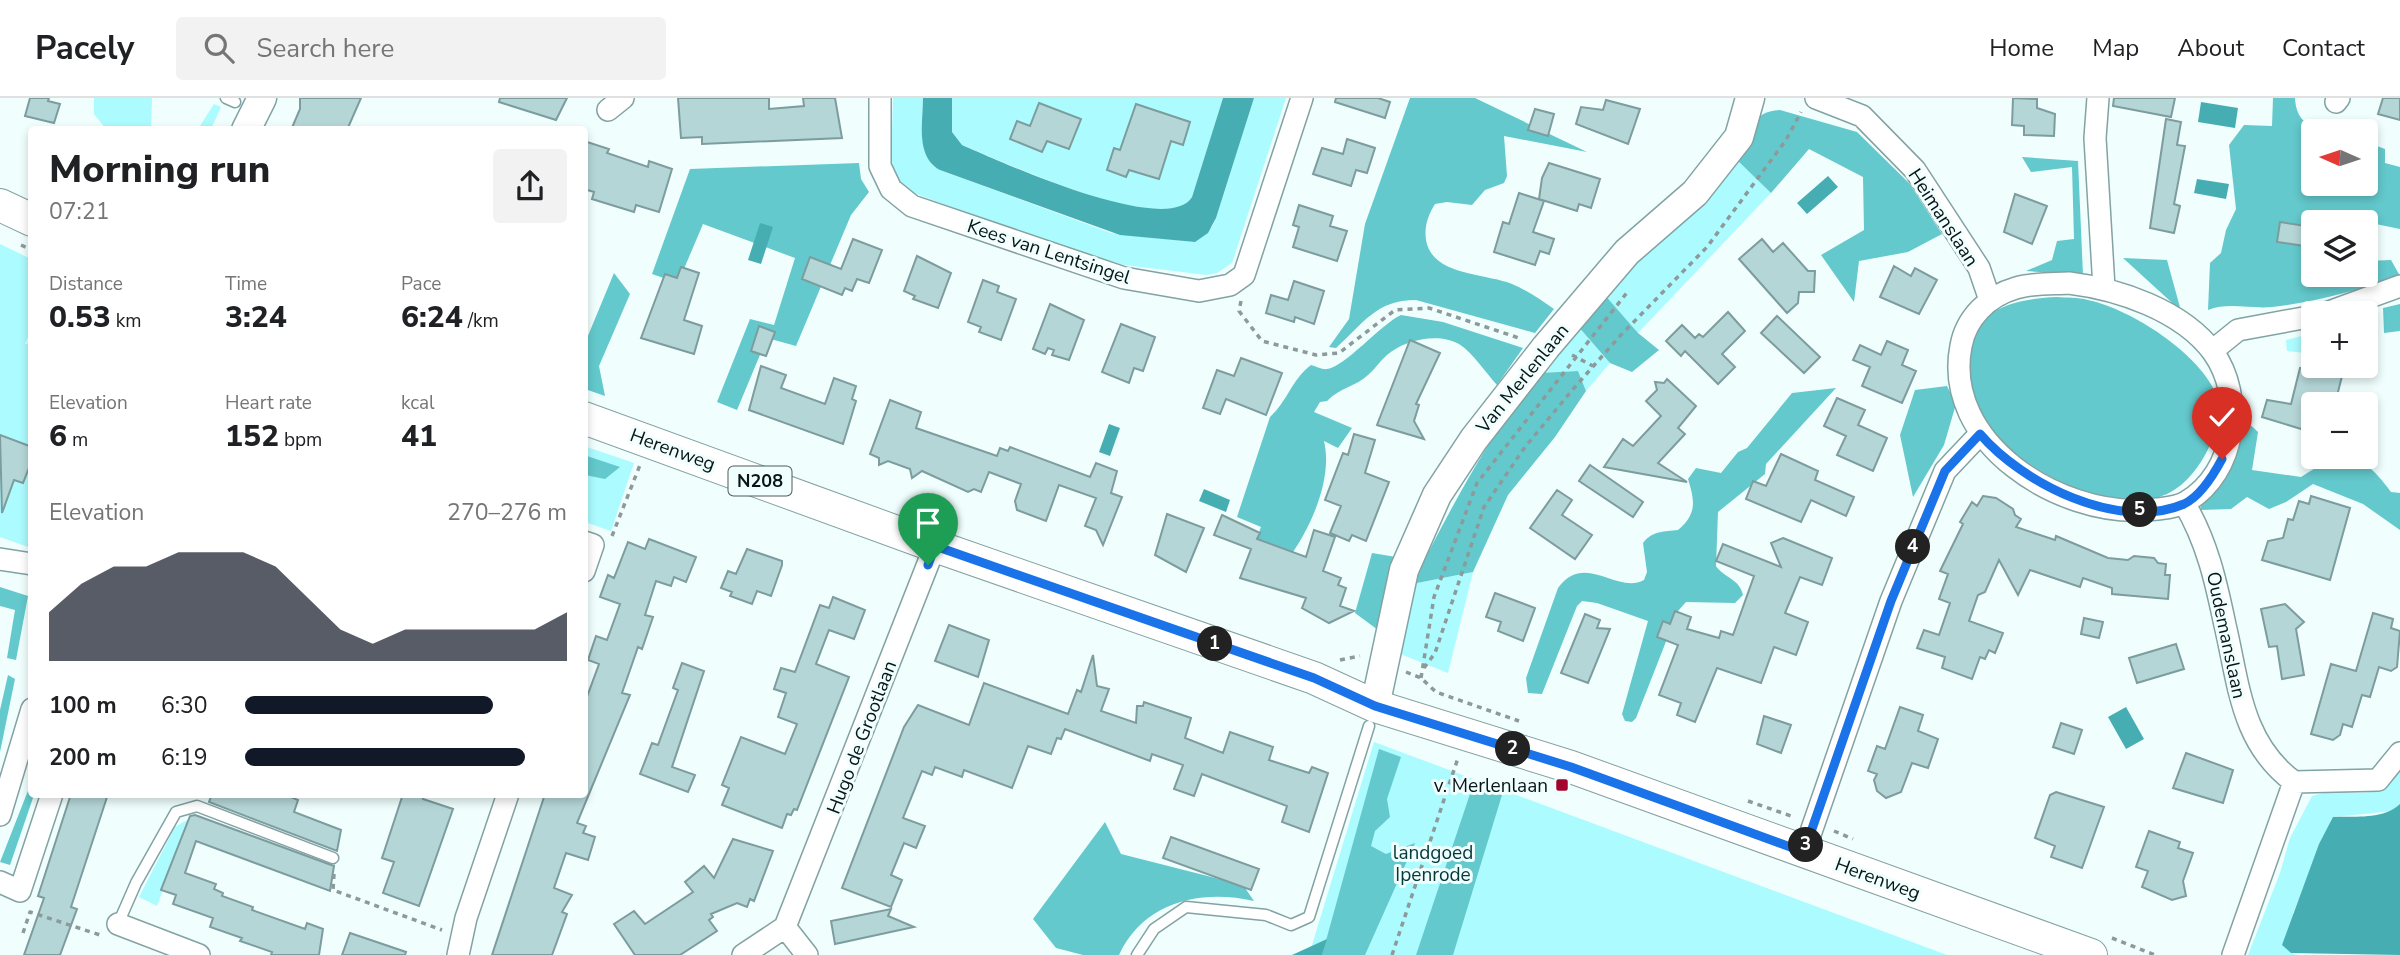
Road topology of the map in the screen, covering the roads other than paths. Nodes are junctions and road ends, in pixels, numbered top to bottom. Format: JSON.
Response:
{"nodes":[{"id":1,"x":880,"y":98,"type":"edge"},
{"id":2,"x":1302,"y":98,"type":"edge"},
{"id":3,"x":1750,"y":98,"type":"edge"},
{"id":4,"x":2098,"y":98,"type":"edge"},
{"id":5,"x":241,"y":99,"type":"edge"},
{"id":6,"x":1810,"y":103,"type":"edge"},
{"id":7,"x":245,"y":126,"type":"edge"},
{"id":8,"x":0,"y":205,"type":"edge"},
{"id":9,"x":28,"y":218,"type":"edge"},
{"id":10,"x":2400,"y":286,"type":"edge"},
{"id":11,"x":2104,"y":288,"type":"junction"},
{"id":12,"x":1990,"y":300,"type":"junction"},
{"id":13,"x":2359,"y":301,"type":"edge"},
{"id":14,"x":2301,"y":318,"type":"edge"},
{"id":15,"x":2212,"y":351,"type":"junction"},
{"id":16,"x":588,"y":419,"type":"edge"},
{"id":17,"x":1980,"y":434,"type":"junction"},
{"id":18,"x":2184,"y":503,"type":"junction"},
{"id":19,"x":935,"y":546,"type":"junction"},
{"id":20,"x":0,"y":559,"type":"edge"},
{"id":21,"x":28,"y":563,"type":"edge"},
{"id":22,"x":1375,"y":708,"type":"junction"},
{"id":23,"x":28,"y":722,"type":"edge"},
{"id":24,"x":2400,"y":753,"type":"edge"},
{"id":25,"x":2294,"y":782,"type":"junction"},
{"id":26,"x":51,"y":798,"type":"edge"},
{"id":27,"x":507,"y":798,"type":"edge"},
{"id":28,"x":0,"y":815,"type":"edge"},
{"id":29,"x":1804,"y":852,"type":"junction"},
{"id":30,"x":333,"y":858,"type":"road end"},
{"id":31,"x":0,"y":882,"type":"edge"},
{"id":32,"x":118,"y":924,"type":"joint"},
{"id":33,"x":785,"y":927,"type":"junction"},
{"id":34,"x":199,"y":955,"type":"edge"},
{"id":35,"x":458,"y":955,"type":"edge"},
{"id":36,"x":743,"y":955,"type":"edge"},
{"id":37,"x":807,"y":955,"type":"edge"},
{"id":38,"x":1137,"y":955,"type":"edge"},
{"id":39,"x":2091,"y":955,"type":"edge"},
{"id":40,"x":2232,"y":955,"type":"edge"}],
"edges":[{"from":1,"to":2,"type":"street","name":"Kees van Lentsingel"},
{"from":3,"to":22,"type":"main road","name":"Van Merlenlaan"},
{"from":4,"to":11,"type":"street"},
{"from":5,"to":7,"type":"main road"},
{"from":6,"to":12,"type":"street","name":"Heimanslaan"},
{"from":8,"to":9,"type":"main road"},
{"from":10,"to":13,"type":"street"},
{"from":11,"to":12,"type":"street"},
{"from":11,"to":15,"type":"street"},
{"from":12,"to":17,"type":"street"},
{"from":14,"to":15,"type":"street"},
{"from":15,"to":18,"type":"street"},
{"from":16,"to":19,"type":"main road","name":"Herenweg","number":"N208"},
{"from":17,"to":18,"type":"street"},
{"from":17,"to":29,"type":"street"},
{"from":18,"to":25,"type":"street","name":"Oudemanslaan"},
{"from":19,"to":22,"type":"main road","name":"Herenweg","number":"N208"},
{"from":19,"to":33,"type":"street","name":"Hugo de Grootlaan"},
{"from":20,"to":21,"type":"street"},
{"from":22,"to":29,"type":"main road","name":"Herenweg","number":"N208"},
{"from":22,"to":38,"type":"lane"},
{"from":23,"to":28,"type":"street"},
{"from":24,"to":25,"type":"street"},
{"from":25,"to":40,"type":"street"},
{"from":26,"to":31,"type":"street"},
{"from":27,"to":35,"type":"street"},
{"from":29,"to":39,"type":"main road","name":"Herenweg","number":"N208"},
{"from":30,"to":32,"type":"lane"},
{"from":32,"to":34,"type":"street"},
{"from":33,"to":36,"type":"street"},
{"from":33,"to":37,"type":"street"}]}
